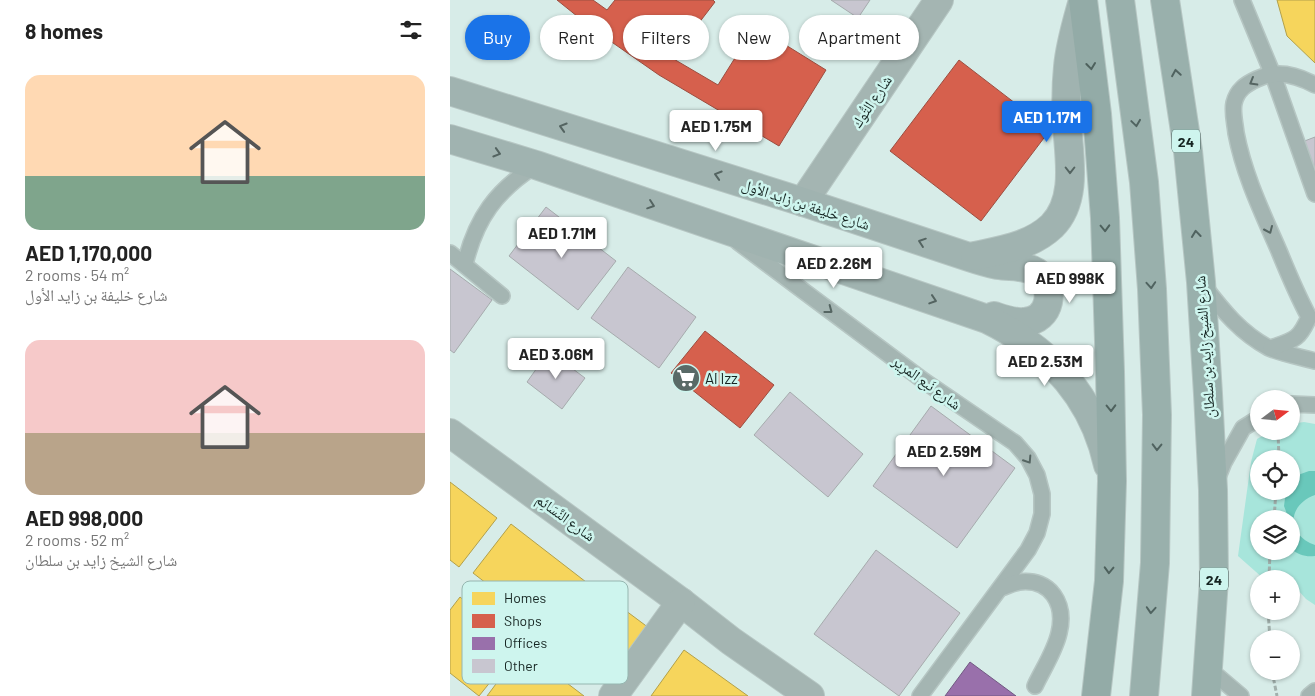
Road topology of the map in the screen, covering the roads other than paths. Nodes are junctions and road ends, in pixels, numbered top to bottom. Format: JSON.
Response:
{"nodes":[{"id":1,"x":939,"y":0,"type":"edge"},
{"id":2,"x":1083,"y":0,"type":"edge"},
{"id":3,"x":1120,"y":0,"type":"edge"},
{"id":4,"x":1165,"y":0,"type":"edge"},
{"id":5,"x":1242,"y":0,"type":"edge"},
{"id":6,"x":1273,"y":75,"type":"junction"},
{"id":7,"x":1315,"y":85,"type":"edge"},
{"id":8,"x":450,"y":91,"type":"edge"},
{"id":9,"x":450,"y":139,"type":"edge"},
{"id":10,"x":536,"y":166,"type":"junction"},
{"id":11,"x":1315,"y":194,"type":"edge"},
{"id":12,"x":803,"y":202,"type":"junction"},
{"id":13,"x":720,"y":229,"type":"junction"},
{"id":14,"x":450,"y":253,"type":"edge"},
{"id":15,"x":969,"y":257,"type":"junction"},
{"id":16,"x":465,"y":264,"type":"junction"},
{"id":17,"x":1201,"y":282,"type":"junction"},
{"id":18,"x":502,"y":296,"type":"dead end"},
{"id":19,"x":962,"y":309,"type":"junction"},
{"id":20,"x":1312,"y":317,"type":"edge"},
{"id":21,"x":1271,"y":348,"type":"junction"},
{"id":22,"x":1315,"y":361,"type":"edge"},
{"id":23,"x":1300,"y":404,"type":"edge"},
{"id":24,"x":1315,"y":405,"type":"edge"},
{"id":25,"x":1250,"y":424,"type":"edge"},
{"id":26,"x":450,"y":433,"type":"edge"},
{"id":27,"x":1112,"y":481,"type":"junction"},
{"id":28,"x":1213,"y":490,"type":"junction"},
{"id":29,"x":1001,"y":588,"type":"junction"},
{"id":30,"x":681,"y":602,"type":"junction"},
{"id":31,"x":1208,"y":668,"type":"junction"},
{"id":32,"x":628,"y":675,"type":"edge"},
{"id":33,"x":622,"y":684,"type":"edge"},
{"id":34,"x":1035,"y":686,"type":"dead end"},
{"id":35,"x":1315,"y":692,"type":"edge"},
{"id":36,"x":613,"y":696,"type":"edge"},
{"id":37,"x":810,"y":696,"type":"edge"},
{"id":38,"x":920,"y":696,"type":"edge"},
{"id":39,"x":1096,"y":696,"type":"edge"},
{"id":40,"x":1144,"y":696,"type":"edge"},
{"id":41,"x":1206,"y":696,"type":"edge"},
{"id":42,"x":1242,"y":696,"type":"edge"},
{"id":43,"x":1309,"y":696,"type":"edge"}],
"edges":[{"from":1,"to":12,"type":"street","name":"شارع التُّوك"},
{"from":2,"to":15,"type":"main road","one_way":true},
{"from":2,"to":27,"type":"main road","one_way":true},
{"from":3,"to":40,"type":"highway","one_way":true},
{"from":17,"to":4,"type":"highway","name":"شارع الشيخ زايد بن سلطان","number":"24","one_way":true},
{"from":5,"to":6,"type":"lane"},
{"from":6,"to":7,"type":"lane"},
{"from":6,"to":11,"type":"lane"},
{"from":6,"to":20,"type":"lane","one_way":true},
{"from":12,"to":8,"type":"main road","name":"شارع خليفة بن زايد الأول","one_way":true},
{"from":9,"to":10,"type":"main road","one_way":true},
{"from":10,"to":13,"type":"main road","one_way":true},
{"from":10,"to":16,"type":"lane"},
{"from":15,"to":12,"type":"main road","name":"شارع خليفة بن زايد الأول","one_way":true},
{"from":13,"to":19,"type":"main road","one_way":true},
{"from":13,"to":29,"type":"lane","name":"شارع نَبع المرِير","one_way":true},
{"from":14,"to":16,"type":"lane"},
{"from":15,"to":19,"type":"main road","name":"شارع خليفة بن زايد الأول"},
{"from":16,"to":18,"type":"lane"},
{"from":17,"to":21,"type":"lane"},
{"from":17,"to":28,"type":"highway","name":"شارع الشيخ زايد بن سلطان","number":"24"},
{"from":19,"to":27,"type":"main road"},
{"from":20,"to":21,"type":"lane"},
{"from":21,"to":22,"type":"lane"},
{"from":23,"to":24,"type":"lane"},
{"from":25,"to":28,"type":"lane"},
{"from":26,"to":30,"type":"street","name":"شارع النَّسَائِم"},
{"from":27,"to":39,"type":"main road","one_way":true},
{"from":28,"to":31,"type":"highway","name":"شارع الشيخ زايد بن سلطان","number":"24"},
{"from":29,"to":34,"type":"lane"},
{"from":29,"to":38,"type":"lane","name":"شارع نَبع المرِير"},
{"from":30,"to":32,"type":"street"},
{"from":30,"to":37,"type":"street","name":"شارع النَّسَائِم"},
{"from":31,"to":41,"type":"highway","name":"شارع الشيخ زايد بن سلطان","number":"24"},
{"from":31,"to":42,"type":"lane"},
{"from":33,"to":36,"type":"street"},
{"from":35,"to":43,"type":"lane"}]}
